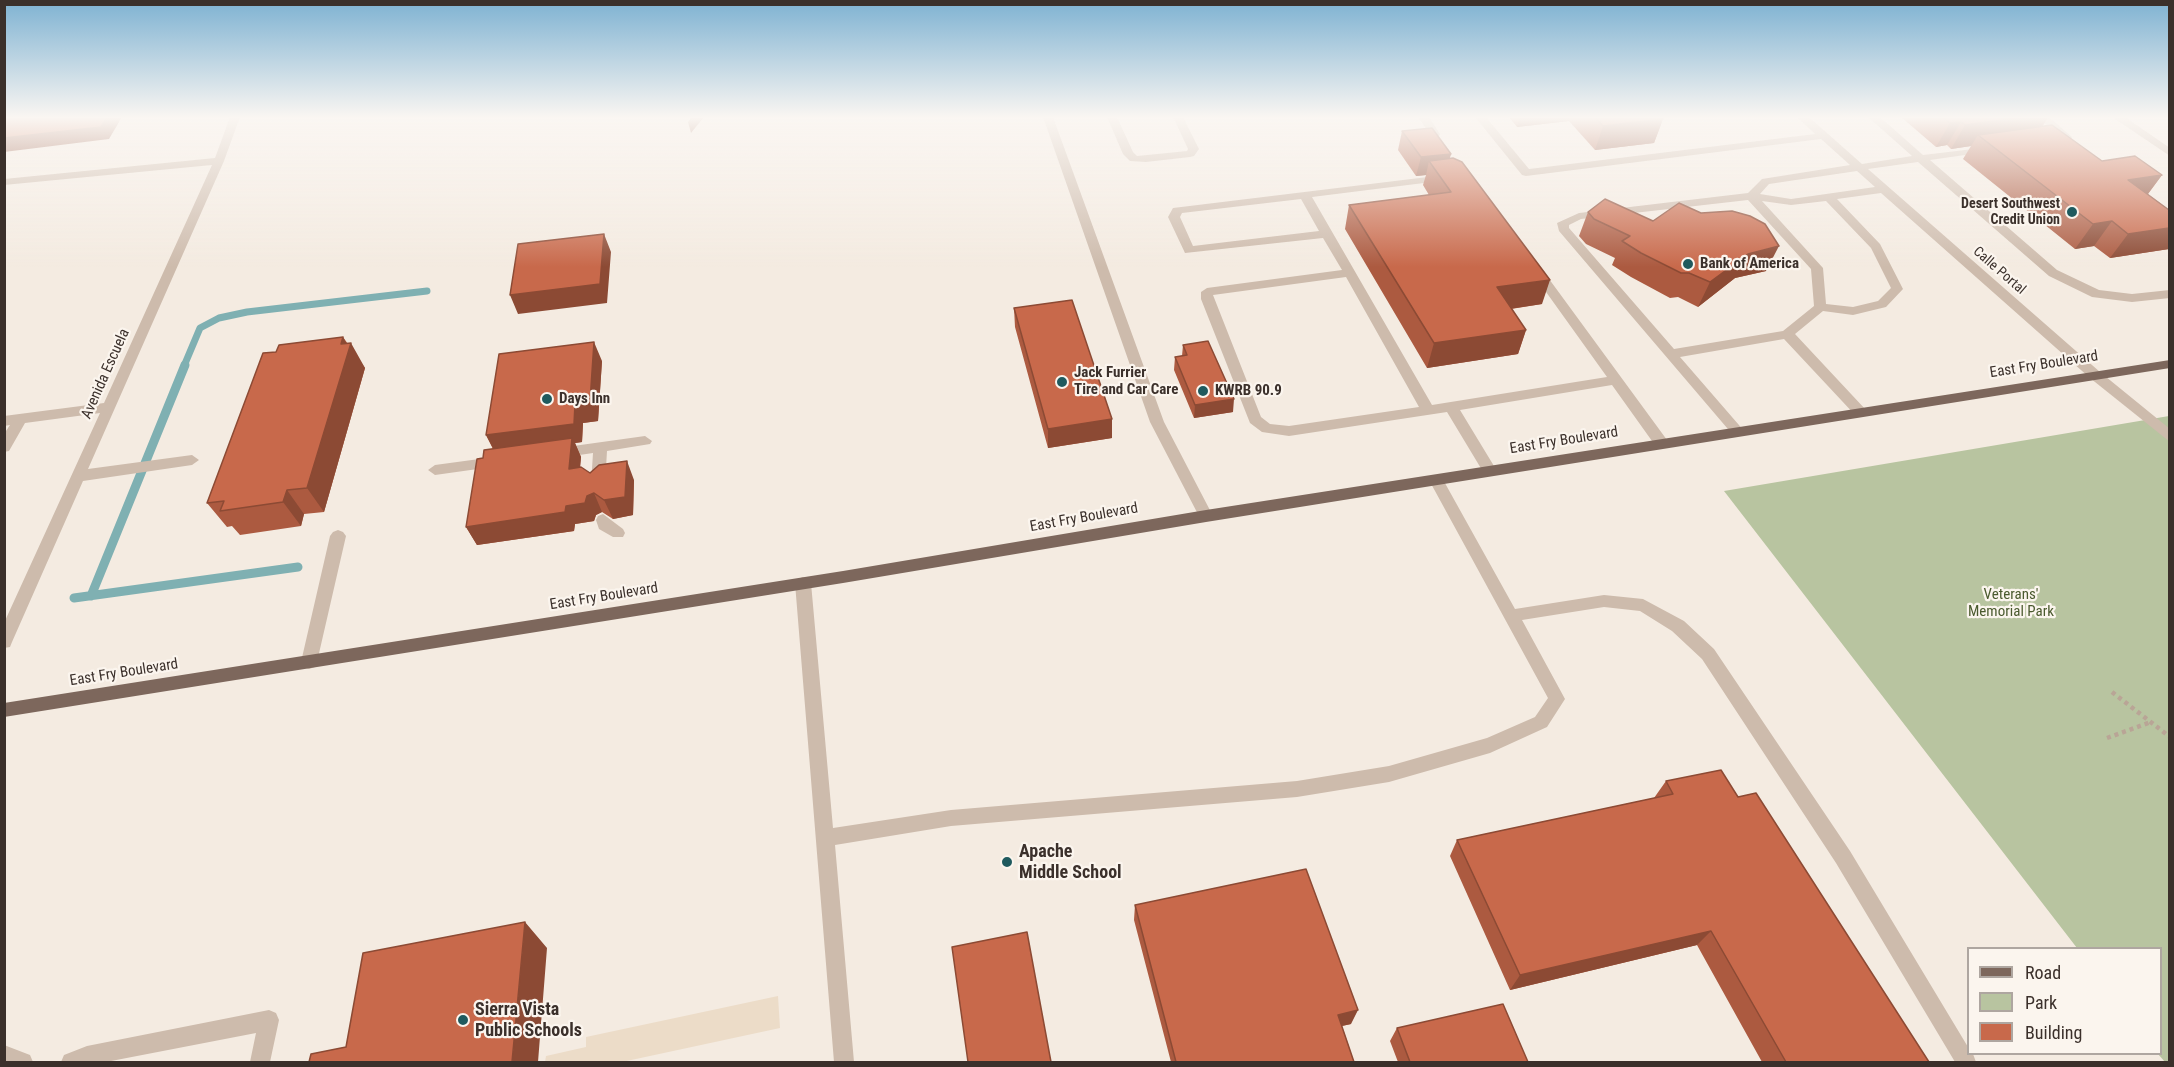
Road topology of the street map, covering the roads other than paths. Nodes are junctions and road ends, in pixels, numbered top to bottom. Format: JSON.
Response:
{"nodes":[{"id":1,"x":153,"y":167,"type":"edge"},
{"id":2,"x":216,"y":167,"type":"edge"},
{"id":3,"x":1066,"y":167,"type":"edge"},
{"id":4,"x":1521,"y":167,"type":"edge"},
{"id":5,"x":1576,"y":167,"type":"edge"},
{"id":6,"x":1866,"y":167,"type":"edge"},
{"id":7,"x":1933,"y":167,"type":"edge"},
{"id":8,"x":1858,"y":168,"type":"junction"},
{"id":9,"x":1458,"y":180,"type":"edge"},
{"id":10,"x":4,"y":182,"type":"edge"},
{"id":11,"x":1884,"y":189,"type":"junction"},
{"id":12,"x":1304,"y":194,"type":"junction"},
{"id":13,"x":1751,"y":196,"type":"junction"},
{"id":14,"x":1829,"y":197,"type":"junction"},
{"id":15,"x":1326,"y":234,"type":"junction"},
{"id":16,"x":1532,"y":264,"type":"edge"},
{"id":17,"x":1350,"y":273,"type":"junction"},
{"id":18,"x":2169,"y":294,"type":"edge"},
{"id":19,"x":1820,"y":307,"type":"junction"},
{"id":20,"x":1787,"y":334,"type":"junction"},
{"id":21,"x":1671,"y":354,"type":"junction"},
{"id":22,"x":2169,"y":364,"type":"edge"},
{"id":23,"x":2095,"y":375,"type":"junction"},
{"id":24,"x":1616,"y":380,"type":"junction"},
{"id":25,"x":110,"y":407,"type":"junction"},
{"id":26,"x":1451,"y":407,"type":"junction"},
{"id":27,"x":1428,"y":410,"type":"junction"},
{"id":28,"x":1861,"y":412,"type":"junction"},
{"id":29,"x":20,"y":419,"type":"junction"},
{"id":30,"x":4,"y":421,"type":"edge"},
{"id":31,"x":1738,"y":432,"type":"junction"},
{"id":32,"x":2169,"y":437,"type":"edge"},
{"id":33,"x":645,"y":441,"type":"dead end"},
{"id":34,"x":1662,"y":444,"type":"junction"},
{"id":35,"x":4,"y":447,"type":"edge"},
{"id":36,"x":600,"y":447,"type":"junction"},
{"id":37,"x":541,"y":455,"type":"edge"},
{"id":38,"x":192,"y":460,"type":"dead end"},
{"id":39,"x":506,"y":460,"type":"edge"},
{"id":40,"x":435,"y":470,"type":"dead end"},
{"id":41,"x":1490,"y":471,"type":"junction"},
{"id":42,"x":79,"y":476,"type":"junction"},
{"id":43,"x":1436,"y":480,"type":"junction"},
{"id":44,"x":598,"y":485,"type":"edge"},
{"id":45,"x":1206,"y":516,"type":"junction"},
{"id":46,"x":603,"y":520,"type":"edge"},
{"id":47,"x":618,"y":533,"type":"dead end"},
{"id":48,"x":338,"y":536,"type":"dead end"},
{"id":49,"x":803,"y":584,"type":"junction"},
{"id":50,"x":1510,"y":616,"type":"junction"},
{"id":51,"x":4,"y":642,"type":"edge"},
{"id":52,"x":309,"y":662,"type":"junction"},
{"id":53,"x":4,"y":710,"type":"edge"},
{"id":54,"x":825,"y":838,"type":"junction"},
{"id":55,"x":4,"y":1054,"type":"edge"},
{"id":56,"x":23,"y":1062,"type":"edge"},
{"id":57,"x":71,"y":1062,"type":"edge"},
{"id":58,"x":260,"y":1062,"type":"edge"},
{"id":59,"x":844,"y":1062,"type":"edge"},
{"id":60,"x":1966,"y":1062,"type":"edge"}],
"edges":[{"from":1,"to":10,"type":"street"},
{"from":2,"to":25,"type":"street","name":"Avenida Escuela"},
{"from":3,"to":45,"type":"street"},
{"from":4,"to":5,"type":"street"},
{"from":6,"to":8,"type":"street"},
{"from":7,"to":18,"type":"street"},
{"from":8,"to":11,"type":"street","name":"Calle Portal"},
{"from":8,"to":13,"type":"street"},
{"from":9,"to":12,"type":"street"},
{"from":11,"to":14,"type":"street"},
{"from":11,"to":23,"type":"street","name":"Calle Portal"},
{"from":12,"to":15,"type":"street"},
{"from":12,"to":15,"type":"street"},
{"from":13,"to":14,"type":"street"},
{"from":13,"to":19,"type":"street"},
{"from":13,"to":21,"type":"street"},
{"from":14,"to":19,"type":"street"},
{"from":15,"to":17,"type":"street"},
{"from":16,"to":24,"type":"street"},
{"from":17,"to":27,"type":"street"},
{"from":17,"to":27,"type":"street"},
{"from":19,"to":20,"type":"street"},
{"from":20,"to":21,"type":"street"},
{"from":20,"to":28,"type":"street"},
{"from":21,"to":31,"type":"street"},
{"from":22,"to":23,"type":"main road","name":"East Fry Boulevard"},
{"from":23,"to":28,"type":"main road","name":"East Fry Boulevard"},
{"from":23,"to":32,"type":"street","name":"Calle Portal"},
{"from":24,"to":26,"type":"street"},
{"from":24,"to":34,"type":"street"},
{"from":25,"to":29,"type":"street"},
{"from":25,"to":42,"type":"street","name":"Avenida Escuela"},
{"from":26,"to":27,"type":"street"},
{"from":26,"to":41,"type":"street"},
{"from":28,"to":31,"type":"main road","name":"East Fry Boulevard"},
{"from":29,"to":30,"type":"street"},
{"from":29,"to":35,"type":"street"},
{"from":31,"to":34,"type":"main road","name":"East Fry Boulevard"},
{"from":33,"to":36,"type":"street"},
{"from":34,"to":41,"type":"main road","name":"East Fry Boulevard"},
{"from":36,"to":37,"type":"street"},
{"from":36,"to":44,"type":"street"},
{"from":38,"to":42,"type":"street"},
{"from":39,"to":40,"type":"street"},
{"from":41,"to":43,"type":"main road","name":"East Fry Boulevard"},
{"from":42,"to":51,"type":"street","name":"Avenida Escuela"},
{"from":43,"to":45,"type":"main road","name":"East Fry Boulevard"},
{"from":43,"to":50,"type":"street"},
{"from":45,"to":49,"type":"main road","name":"East Fry Boulevard"},
{"from":46,"to":47,"type":"street"},
{"from":48,"to":52,"type":"street"},
{"from":49,"to":52,"type":"main road","name":"East Fry Boulevard"},
{"from":49,"to":54,"type":"street"},
{"from":50,"to":54,"type":"street"},
{"from":50,"to":60,"type":"street"},
{"from":52,"to":53,"type":"main road","name":"East Fry Boulevard"},
{"from":54,"to":59,"type":"street"},
{"from":55,"to":56,"type":"street"},
{"from":57,"to":58,"type":"street"}]}
